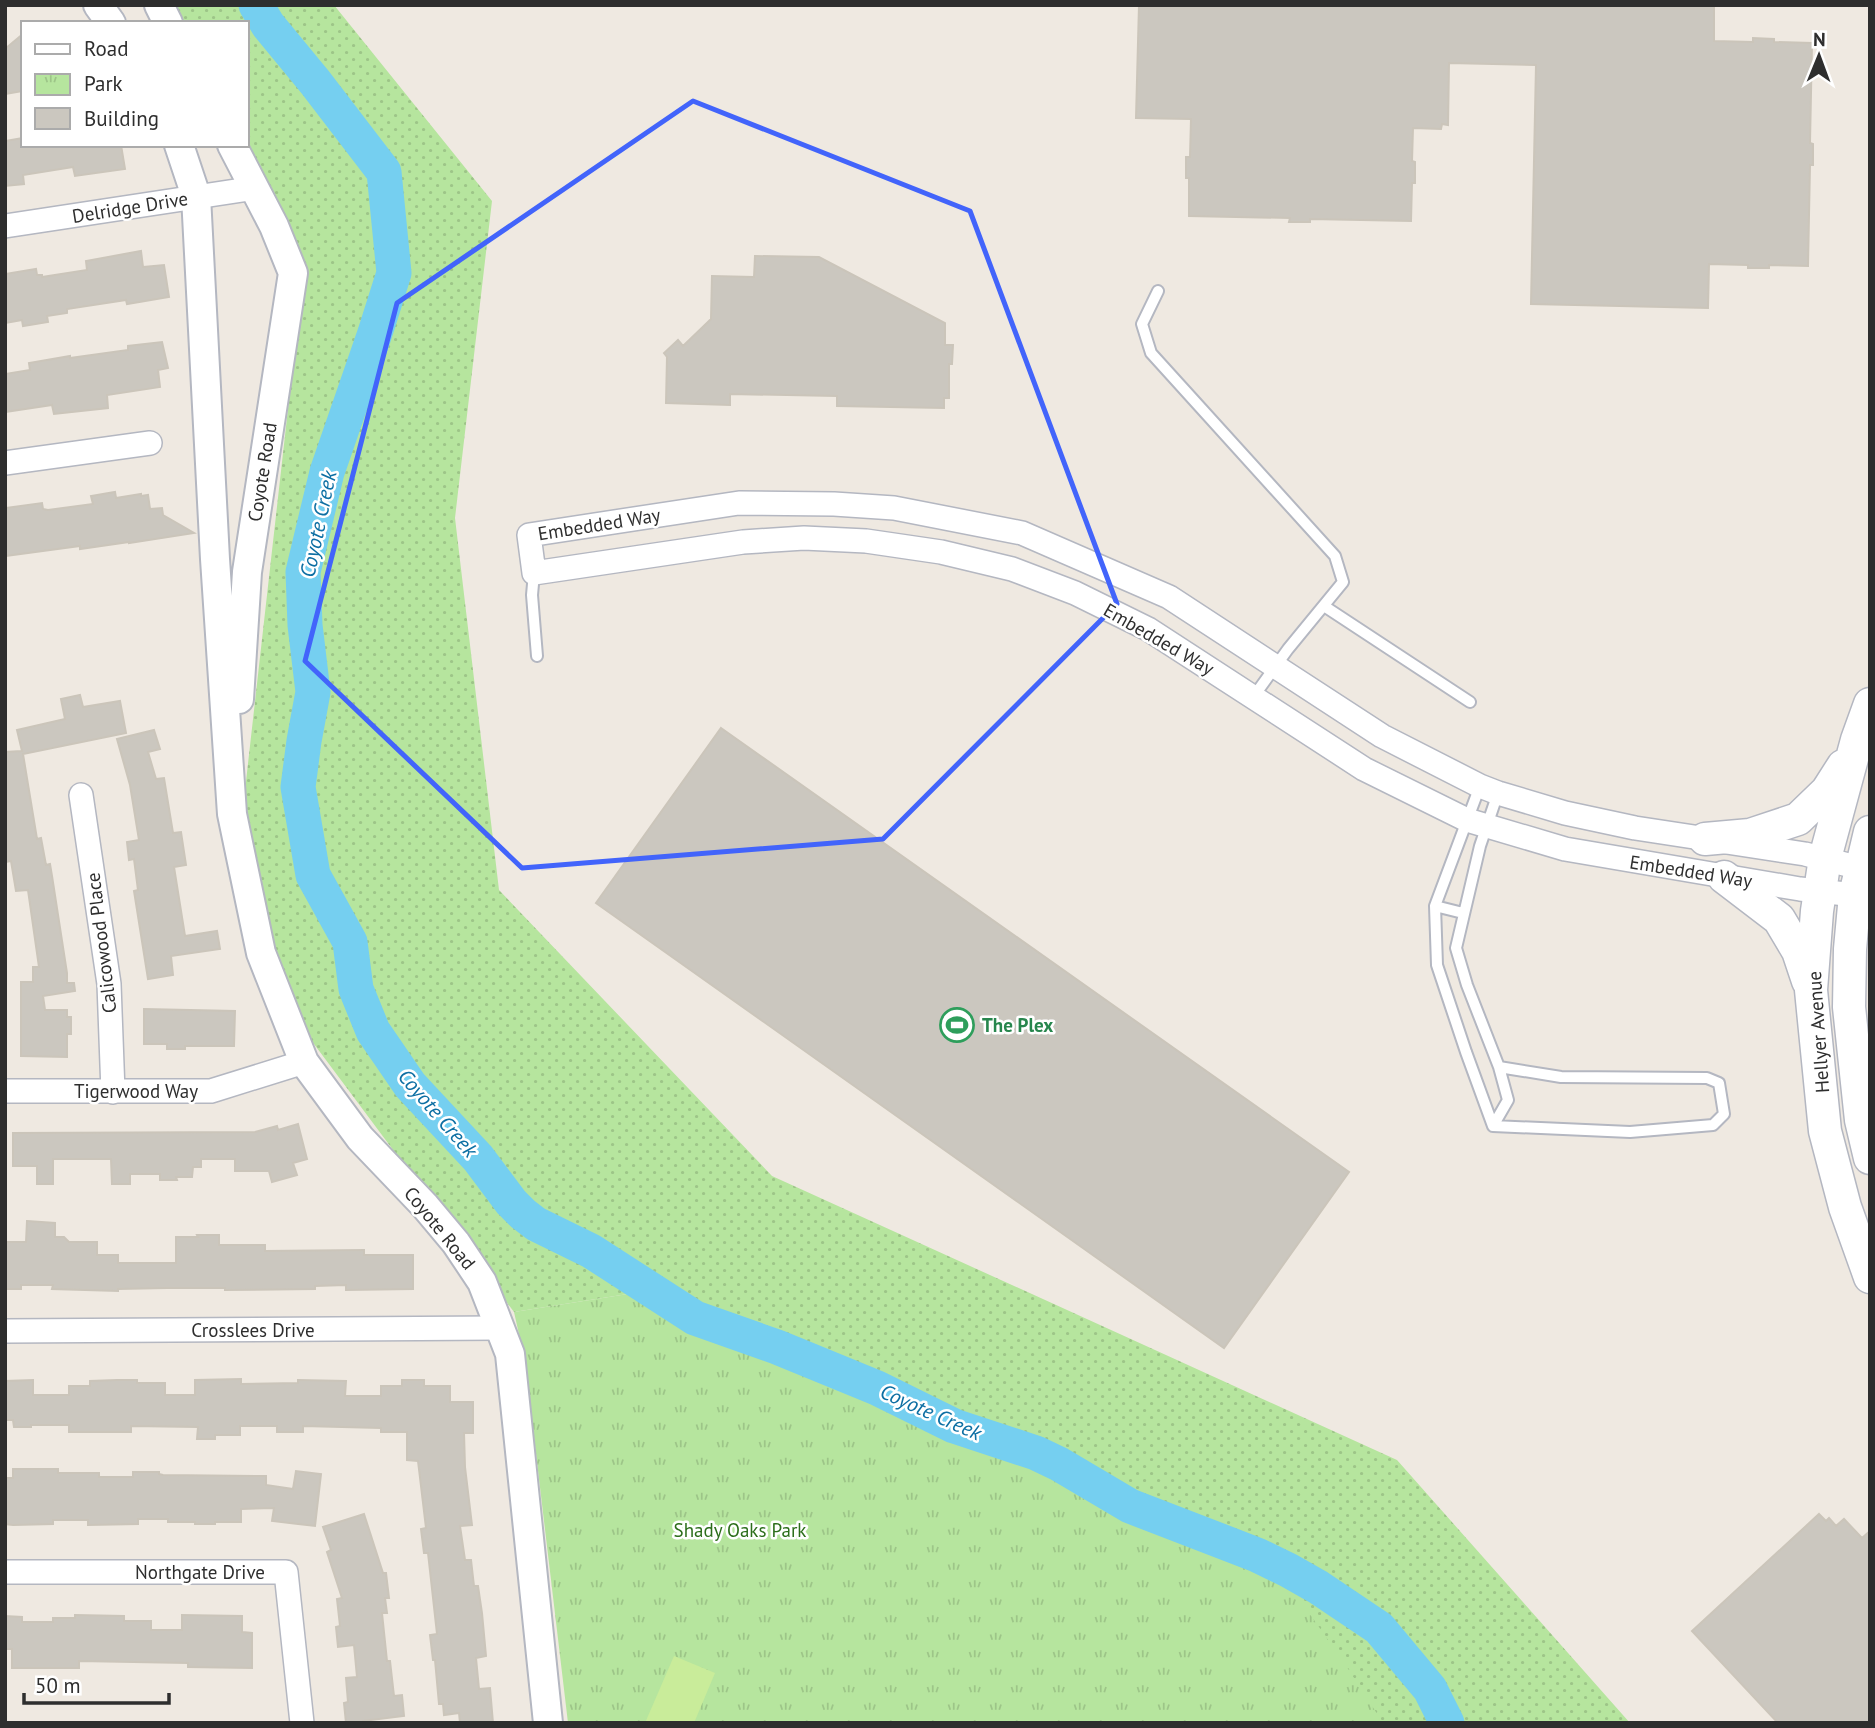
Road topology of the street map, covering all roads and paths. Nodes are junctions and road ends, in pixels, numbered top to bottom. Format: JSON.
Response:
{"nodes":[{"id":1,"x":99,"y":5,"type":"edge"},
{"id":2,"x":159,"y":5,"type":"edge"},
{"id":3,"x":110,"y":21,"type":"edge"},
{"id":4,"x":167,"y":21,"type":"edge"},
{"id":5,"x":180,"y":147,"type":"edge"},
{"id":6,"x":233,"y":147,"type":"edge"},
{"id":7,"x":255,"y":188,"type":"junction"},
{"id":8,"x":196,"y":196,"type":"junction"},
{"id":9,"x":5,"y":226,"type":"edge"},
{"id":10,"x":1158,"y":290,"type":"dead end"},
{"id":11,"x":150,"y":443,"type":"dead end"},
{"id":12,"x":5,"y":463,"type":"edge"},
{"id":13,"x":534,"y":573,"type":"junction"},
{"id":14,"x":1324,"y":606,"type":"junction"},
{"id":15,"x":537,"y":656,"type":"dead end"},
{"id":16,"x":1275,"y":666,"type":"junction"},
{"id":17,"x":1255,"y":696,"type":"junction"},
{"id":18,"x":1470,"y":702,"type":"dead end"},
{"id":19,"x":1870,"y":704,"type":"edge"},
{"id":20,"x":1857,"y":740,"type":"junction"},
{"id":21,"x":1489,"y":790,"type":"junction"},
{"id":22,"x":81,"y":795,"type":"dead end"},
{"id":23,"x":232,"y":814,"type":"junction"},
{"id":24,"x":1477,"y":823,"type":"junction"},
{"id":25,"x":1870,"y":832,"type":"edge"},
{"id":26,"x":1705,"y":839,"type":"junction"},
{"id":27,"x":1825,"y":858,"type":"junction"},
{"id":28,"x":1724,"y":877,"type":"junction"},
{"id":29,"x":1857,"y":881,"type":"junction"},
{"id":30,"x":1820,"y":891,"type":"junction"},
{"id":31,"x":1436,"y":906,"type":"junction"},
{"id":32,"x":1463,"y":913,"type":"junction"},
{"id":33,"x":1811,"y":990,"type":"junction"},
{"id":34,"x":304,"y":1062,"type":"junction"},
{"id":35,"x":1499,"y":1068,"type":"junction"},
{"id":36,"x":5,"y":1091,"type":"edge"},
{"id":37,"x":113,"y":1092,"type":"junction"},
{"id":38,"x":1493,"y":1126,"type":"junction"},
{"id":39,"x":1870,"y":1158,"type":"edge"},
{"id":40,"x":1870,"y":1276,"type":"edge"},
{"id":41,"x":500,"y":1328,"type":"junction"},
{"id":42,"x":5,"y":1331,"type":"edge"},
{"id":43,"x":5,"y":1572,"type":"edge"},
{"id":44,"x":302,"y":1723,"type":"edge"},
{"id":45,"x":548,"y":1723,"type":"edge"}],
"edges":[{"from":1,"to":3,"type":"street"},
{"from":2,"to":4,"type":"street"},
{"from":5,"to":8,"type":"street","name":"Coyote Road"},
{"from":6,"to":7,"type":"street","name":"Coyote Road"},
{"from":7,"to":8,"type":"street","name":"Delridge Drive"},
{"from":7,"to":23,"type":"street","name":"Coyote Road"},
{"from":8,"to":9,"type":"street","name":"Delridge Drive"},
{"from":8,"to":23,"type":"street","name":"Coyote Road"},
{"from":10,"to":14,"type":"lane"},
{"from":11,"to":12,"type":"street"},
{"from":13,"to":15,"type":"lane"},
{"from":13,"to":16,"type":"street","name":"Embedded Way"},
{"from":13,"to":17,"type":"street","name":"Embedded Way"},
{"from":14,"to":16,"type":"lane"},
{"from":14,"to":18,"type":"lane"},
{"from":16,"to":17,"type":"lane"},
{"from":16,"to":21,"type":"street","name":"Embedded Way"},
{"from":17,"to":24,"type":"street","name":"Embedded Way"},
{"from":19,"to":20,"type":"main road","name":"Hellyer Avenue"},
{"from":20,"to":26,"type":"main road"},
{"from":20,"to":27,"type":"main road","name":"Hellyer Avenue"},
{"from":21,"to":24,"type":"lane"},
{"from":21,"to":24,"type":"lane"},
{"from":21,"to":26,"type":"street","name":"Embedded Way"},
{"from":22,"to":37,"type":"street","name":"Calicowood Place"},
{"from":23,"to":34,"type":"street","name":"Coyote Road"},
{"from":24,"to":28,"type":"street","name":"Embedded Way"},
{"from":24,"to":31,"type":"lane"},
{"from":24,"to":32,"type":"lane"},
{"from":25,"to":29,"type":"main road","name":"Hellyer Avenue"},
{"from":26,"to":27,"type":"street","name":"Embedded Way"},
{"from":27,"to":29,"type":"street","name":"Embedded Way"},
{"from":27,"to":30,"type":"main road","name":"Hellyer Avenue"},
{"from":28,"to":30,"type":"street","name":"Embedded Way"},
{"from":28,"to":33,"type":"main road"},
{"from":29,"to":30,"type":"street","name":"Embedded Way"},
{"from":29,"to":39,"type":"main road","name":"Hellyer Avenue"},
{"from":30,"to":33,"type":"main road","name":"Hellyer Avenue"},
{"from":31,"to":32,"type":"lane"},
{"from":31,"to":38,"type":"lane"},
{"from":32,"to":35,"type":"lane"},
{"from":33,"to":40,"type":"main road","name":"Hellyer Avenue"},
{"from":34,"to":37,"type":"street","name":"Tigerwood Way"},
{"from":34,"to":41,"type":"street","name":"Coyote Road"},
{"from":35,"to":38,"type":"lane"},
{"from":35,"to":38,"type":"lane"},
{"from":36,"to":37,"type":"street","name":"Tigerwood Way"},
{"from":41,"to":42,"type":"street","name":"Crosslees Drive"},
{"from":41,"to":45,"type":"street","name":"Coyote Road"},
{"from":43,"to":44,"type":"street","name":"Northgate Drive"}]}
